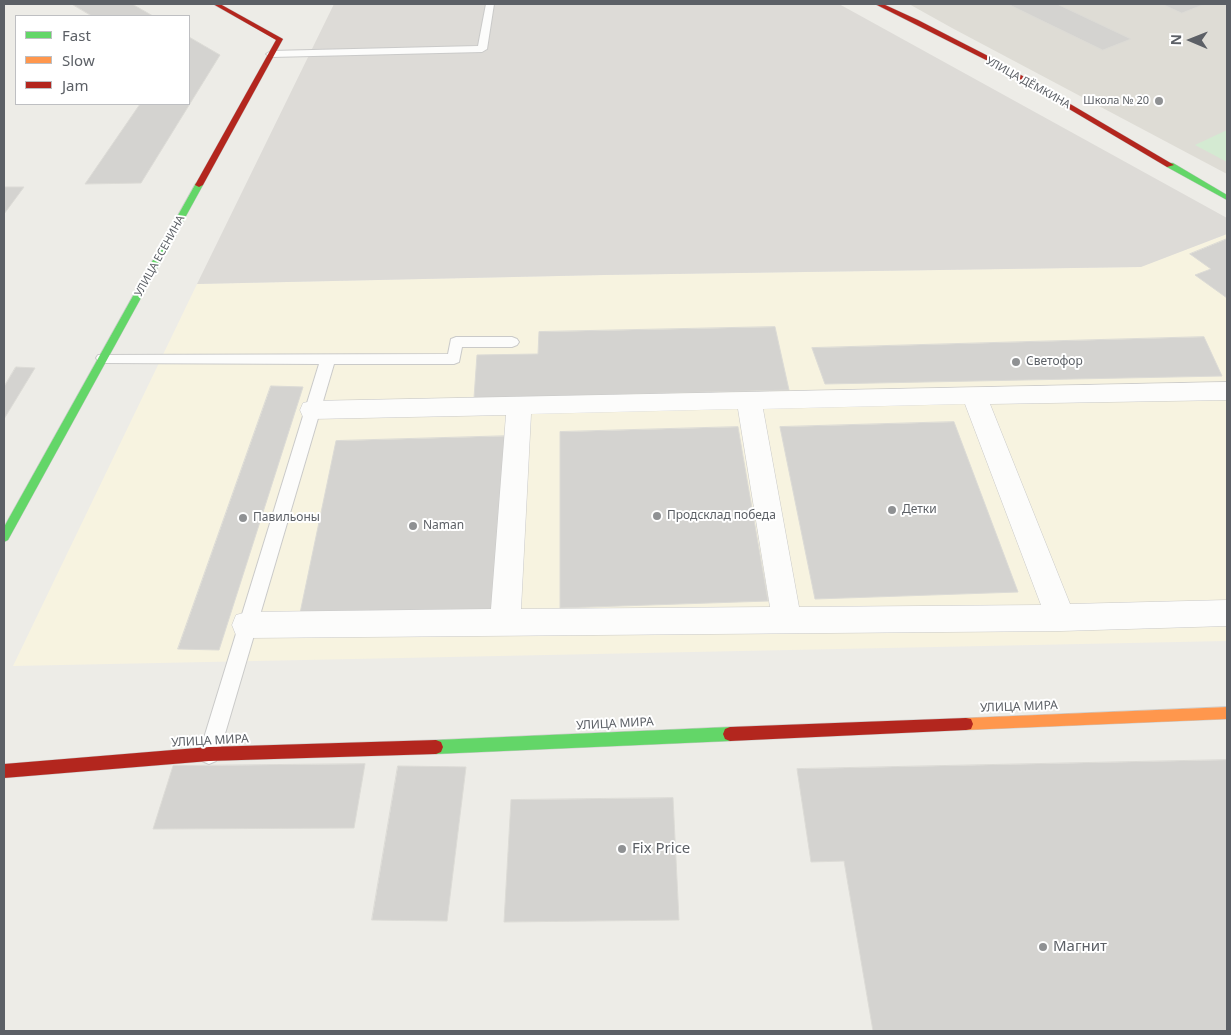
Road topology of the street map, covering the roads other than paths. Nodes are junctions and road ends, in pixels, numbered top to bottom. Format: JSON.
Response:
{"nodes":[{"id":1,"x":216,"y":4,"type":"edge"},
{"id":2,"x":490,"y":4,"type":"edge"},
{"id":3,"x":878,"y":4,"type":"edge"},
{"id":4,"x":271,"y":54,"type":"junction"},
{"id":5,"x":1227,"y":198,"type":"edge"},
{"id":6,"x":512,"y":342,"type":"dead end"},
{"id":7,"x":103,"y":358,"type":"junction"},
{"id":8,"x":328,"y":359,"type":"junction"},
{"id":9,"x":1227,"y":391,"type":"edge"},
{"id":10,"x":974,"y":395,"type":"junction"},
{"id":11,"x":749,"y":400,"type":"junction"},
{"id":12,"x":519,"y":406,"type":"junction"},
{"id":13,"x":312,"y":410,"type":"junction"},
{"id":14,"x":4,"y":537,"type":"edge"},
{"id":15,"x":1227,"y":613,"type":"edge"},
{"id":16,"x":1061,"y":618,"type":"junction"},
{"id":17,"x":787,"y":621,"type":"junction"},
{"id":18,"x":505,"y":623,"type":"junction"},
{"id":19,"x":247,"y":625,"type":"junction"},
{"id":20,"x":1227,"y":713,"type":"edge"},
{"id":21,"x":209,"y":754,"type":"junction"},
{"id":22,"x":4,"y":771,"type":"edge"}],
"edges":[{"from":1,"to":4,"type":"street","name":"УЛИЦА ЕСЕНИНА"},
{"from":2,"to":4,"type":"lane"},
{"from":3,"to":5,"type":"street","name":"УЛИЦА ДЁМКИНА"},
{"from":4,"to":7,"type":"street","name":"УЛИЦА ЕСЕНИНА"},
{"from":6,"to":8,"type":"lane"},
{"from":7,"to":8,"type":"lane"},
{"from":7,"to":14,"type":"street","name":"УЛИЦА ЕСЕНИНА"},
{"from":8,"to":13,"type":"lane"},
{"from":9,"to":10,"type":"street"},
{"from":10,"to":11,"type":"street"},
{"from":10,"to":16,"type":"street"},
{"from":11,"to":12,"type":"street"},
{"from":11,"to":17,"type":"street"},
{"from":12,"to":13,"type":"street"},
{"from":12,"to":18,"type":"street"},
{"from":13,"to":19,"type":"lane"},
{"from":15,"to":16,"type":"street"},
{"from":16,"to":17,"type":"street"},
{"from":17,"to":18,"type":"street"},
{"from":18,"to":19,"type":"street"},
{"from":19,"to":21,"type":"lane"},
{"from":20,"to":21,"type":"street","name":"УЛИЦА МИРА"},
{"from":21,"to":22,"type":"street","name":"УЛИЦА МИРА"}]}
